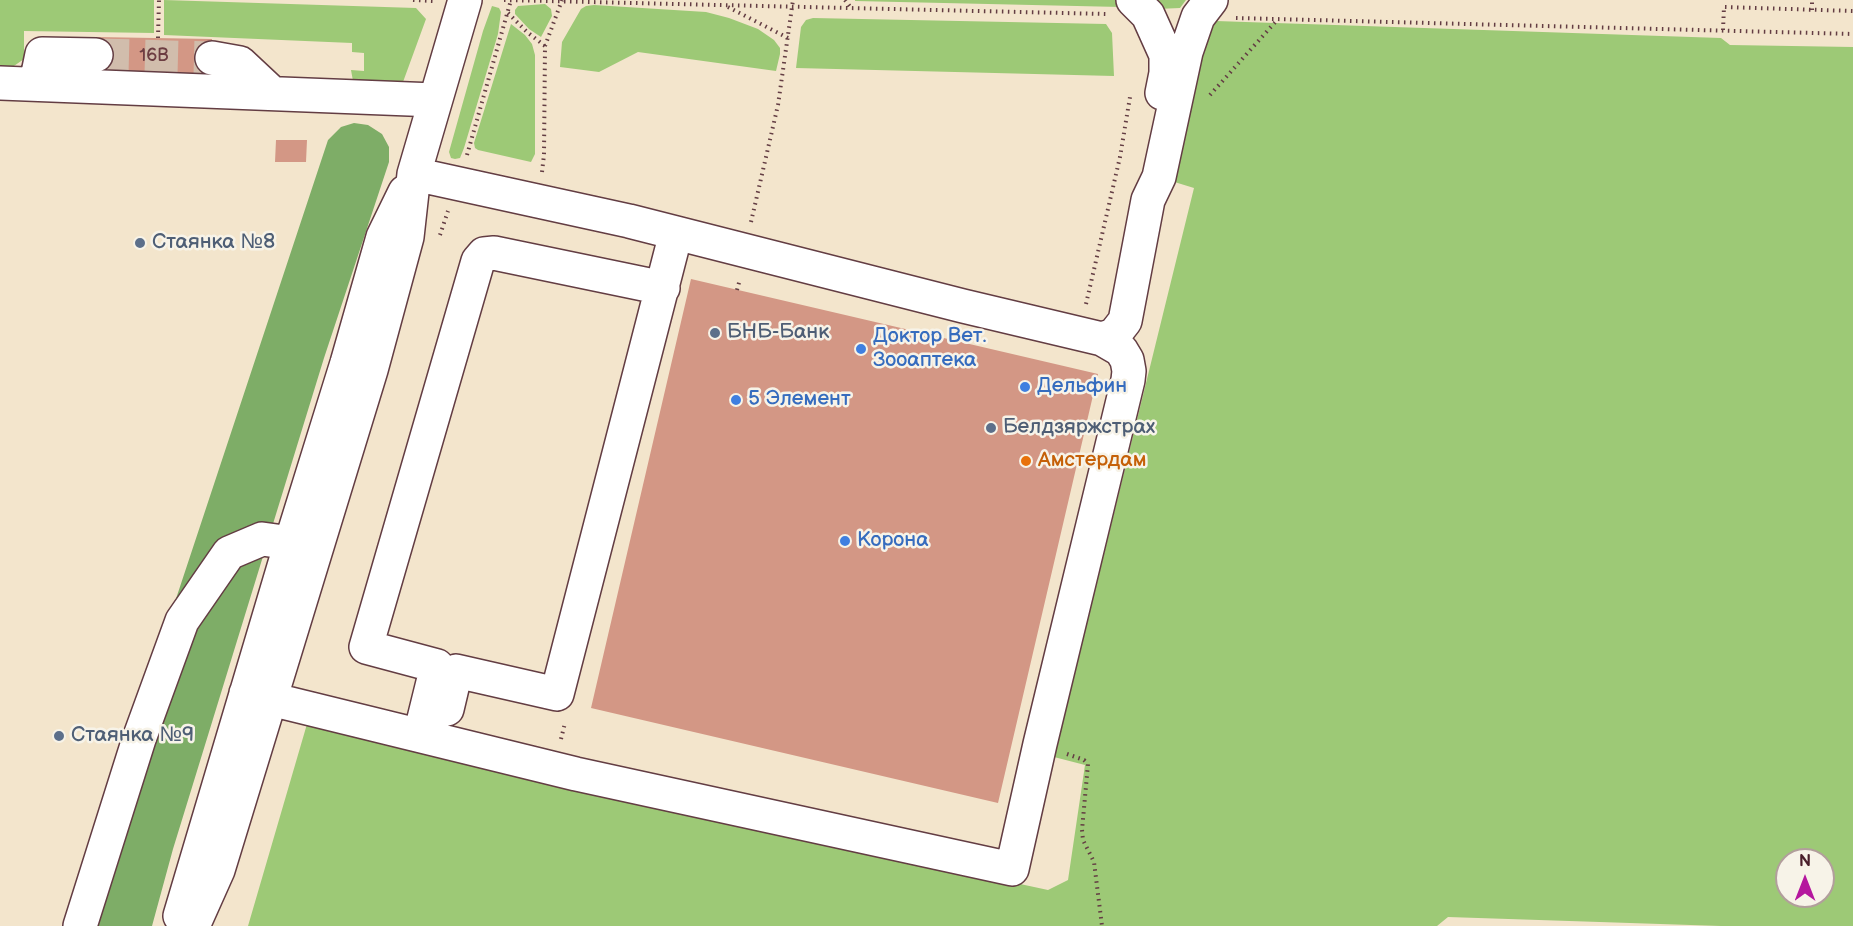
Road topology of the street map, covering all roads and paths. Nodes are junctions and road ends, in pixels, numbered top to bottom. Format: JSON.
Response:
{"nodes":[{"id":1,"x":159,"y":0,"type":"edge"},
{"id":2,"x":413,"y":0,"type":"edge"},
{"id":3,"x":504,"y":0,"type":"edge"},
{"id":4,"x":511,"y":0,"type":"edge"},
{"id":5,"x":562,"y":0,"type":"edge"},
{"id":6,"x":715,"y":0,"type":"edge"},
{"id":7,"x":793,"y":0,"type":"edge"},
{"id":8,"x":845,"y":0,"type":"edge"},
{"id":9,"x":1812,"y":0,"type":"edge"},
{"id":10,"x":451,"y":1,"type":"edge"},
{"id":11,"x":711,"y":6,"type":"junction"},
{"id":12,"x":725,"y":6,"type":"junction"},
{"id":13,"x":792,"y":6,"type":"junction"},
{"id":14,"x":1121,"y":7,"type":"edge"},
{"id":15,"x":851,"y":8,"type":"junction"},
{"id":16,"x":1220,"y":9,"type":"edge"},
{"id":17,"x":1812,"y":10,"type":"junction"},
{"id":18,"x":1853,"y":12,"type":"edge"},
{"id":19,"x":508,"y":13,"type":"junction"},
{"id":20,"x":1723,"y":30,"type":"junction"},
{"id":21,"x":1853,"y":33,"type":"edge"},
{"id":22,"x":158,"y":38,"type":"dead end"},
{"id":23,"x":788,"y":38,"type":"junction"},
{"id":24,"x":545,"y":46,"type":"junction"},
{"id":25,"x":96,"y":55,"type":"tunnel mouth"},
{"id":26,"x":212,"y":58,"type":"tunnel mouth"},
{"id":27,"x":0,"y":83,"type":"edge"},
{"id":28,"x":36,"y":83,"type":"junction"},
{"id":29,"x":1132,"y":88,"type":"dead end"},
{"id":30,"x":271,"y":92,"type":"junction"},
{"id":31,"x":435,"y":100,"type":"junction"},
{"id":32,"x":544,"y":155,"type":"dead end"},
{"id":33,"x":465,"y":164,"type":"dead end"},
{"id":34,"x":414,"y":174,"type":"junction"},
{"id":35,"x":1148,"y":200,"type":"junction"},
{"id":36,"x":751,"y":223,"type":"dead end"},
{"id":37,"x":676,"y":233,"type":"junction"},
{"id":38,"x":730,"y":275,"type":"dead end"},
{"id":39,"x":740,"y":277,"type":"dead end"},
{"id":40,"x":663,"y":288,"type":"junction"},
{"id":41,"x":1093,"y":327,"type":"junction"},
{"id":42,"x":291,"y":543,"type":"junction"},
{"id":43,"x":258,"y":696,"type":"junction"},
{"id":44,"x":430,"y":738,"type":"junction"},
{"id":45,"x":1040,"y":744,"type":"junction"},
{"id":46,"x":80,"y":926,"type":"edge"},
{"id":47,"x":177,"y":926,"type":"edge"},
{"id":48,"x":193,"y":926,"type":"edge"},
{"id":49,"x":1102,"y":926,"type":"edge"}],
"edges":[{"from":1,"to":22,"type":"path"},
{"from":2,"to":10,"type":"path"},
{"from":3,"to":4,"type":"path"},
{"from":4,"to":5,"type":"path"},
{"from":4,"to":19,"type":"path"},
{"from":5,"to":11,"type":"path"},
{"from":5,"to":24,"type":"path"},
{"from":6,"to":11,"type":"path"},
{"from":7,"to":13,"type":"path"},
{"from":8,"to":15,"type":"path"},
{"from":9,"to":17,"type":"path"},
{"from":10,"to":31,"type":"street"},
{"from":11,"to":12,"type":"path"},
{"from":12,"to":13,"type":"path"},
{"from":12,"to":23,"type":"path"},
{"from":13,"to":15,"type":"path"},
{"from":13,"to":23,"type":"path"},
{"from":14,"to":15,"type":"path"},
{"from":14,"to":35,"type":"street"},
{"from":16,"to":20,"type":"path"},
{"from":16,"to":35,"type":"street"},
{"from":17,"to":18,"type":"path"},
{"from":17,"to":20,"type":"path"},
{"from":19,"to":24,"type":"path"},
{"from":19,"to":33,"type":"path"},
{"from":20,"to":21,"type":"path"},
{"from":23,"to":36,"type":"path"},
{"from":24,"to":32,"type":"path"},
{"from":25,"to":28,"type":"street"},
{"from":26,"to":30,"type":"street"},
{"from":27,"to":28,"type":"street"},
{"from":28,"to":30,"type":"street"},
{"from":29,"to":41,"type":"path"},
{"from":30,"to":31,"type":"street"},
{"from":31,"to":34,"type":"street"},
{"from":34,"to":37,"type":"street"},
{"from":34,"to":42,"type":"street"},
{"from":34,"to":43,"type":"street"},
{"from":35,"to":41,"type":"street"},
{"from":37,"to":40,"type":"street"},
{"from":37,"to":41,"type":"street"},
{"from":38,"to":39,"type":"path"},
{"from":40,"to":44,"type":"street"},
{"from":40,"to":44,"type":"street"},
{"from":41,"to":45,"type":"street"},
{"from":42,"to":43,"type":"street"},
{"from":42,"to":46,"type":"street"},
{"from":43,"to":44,"type":"street"},
{"from":43,"to":47,"type":"street"},
{"from":43,"to":48,"type":"street"},
{"from":44,"to":45,"type":"street"},
{"from":45,"to":49,"type":"path"}]}
